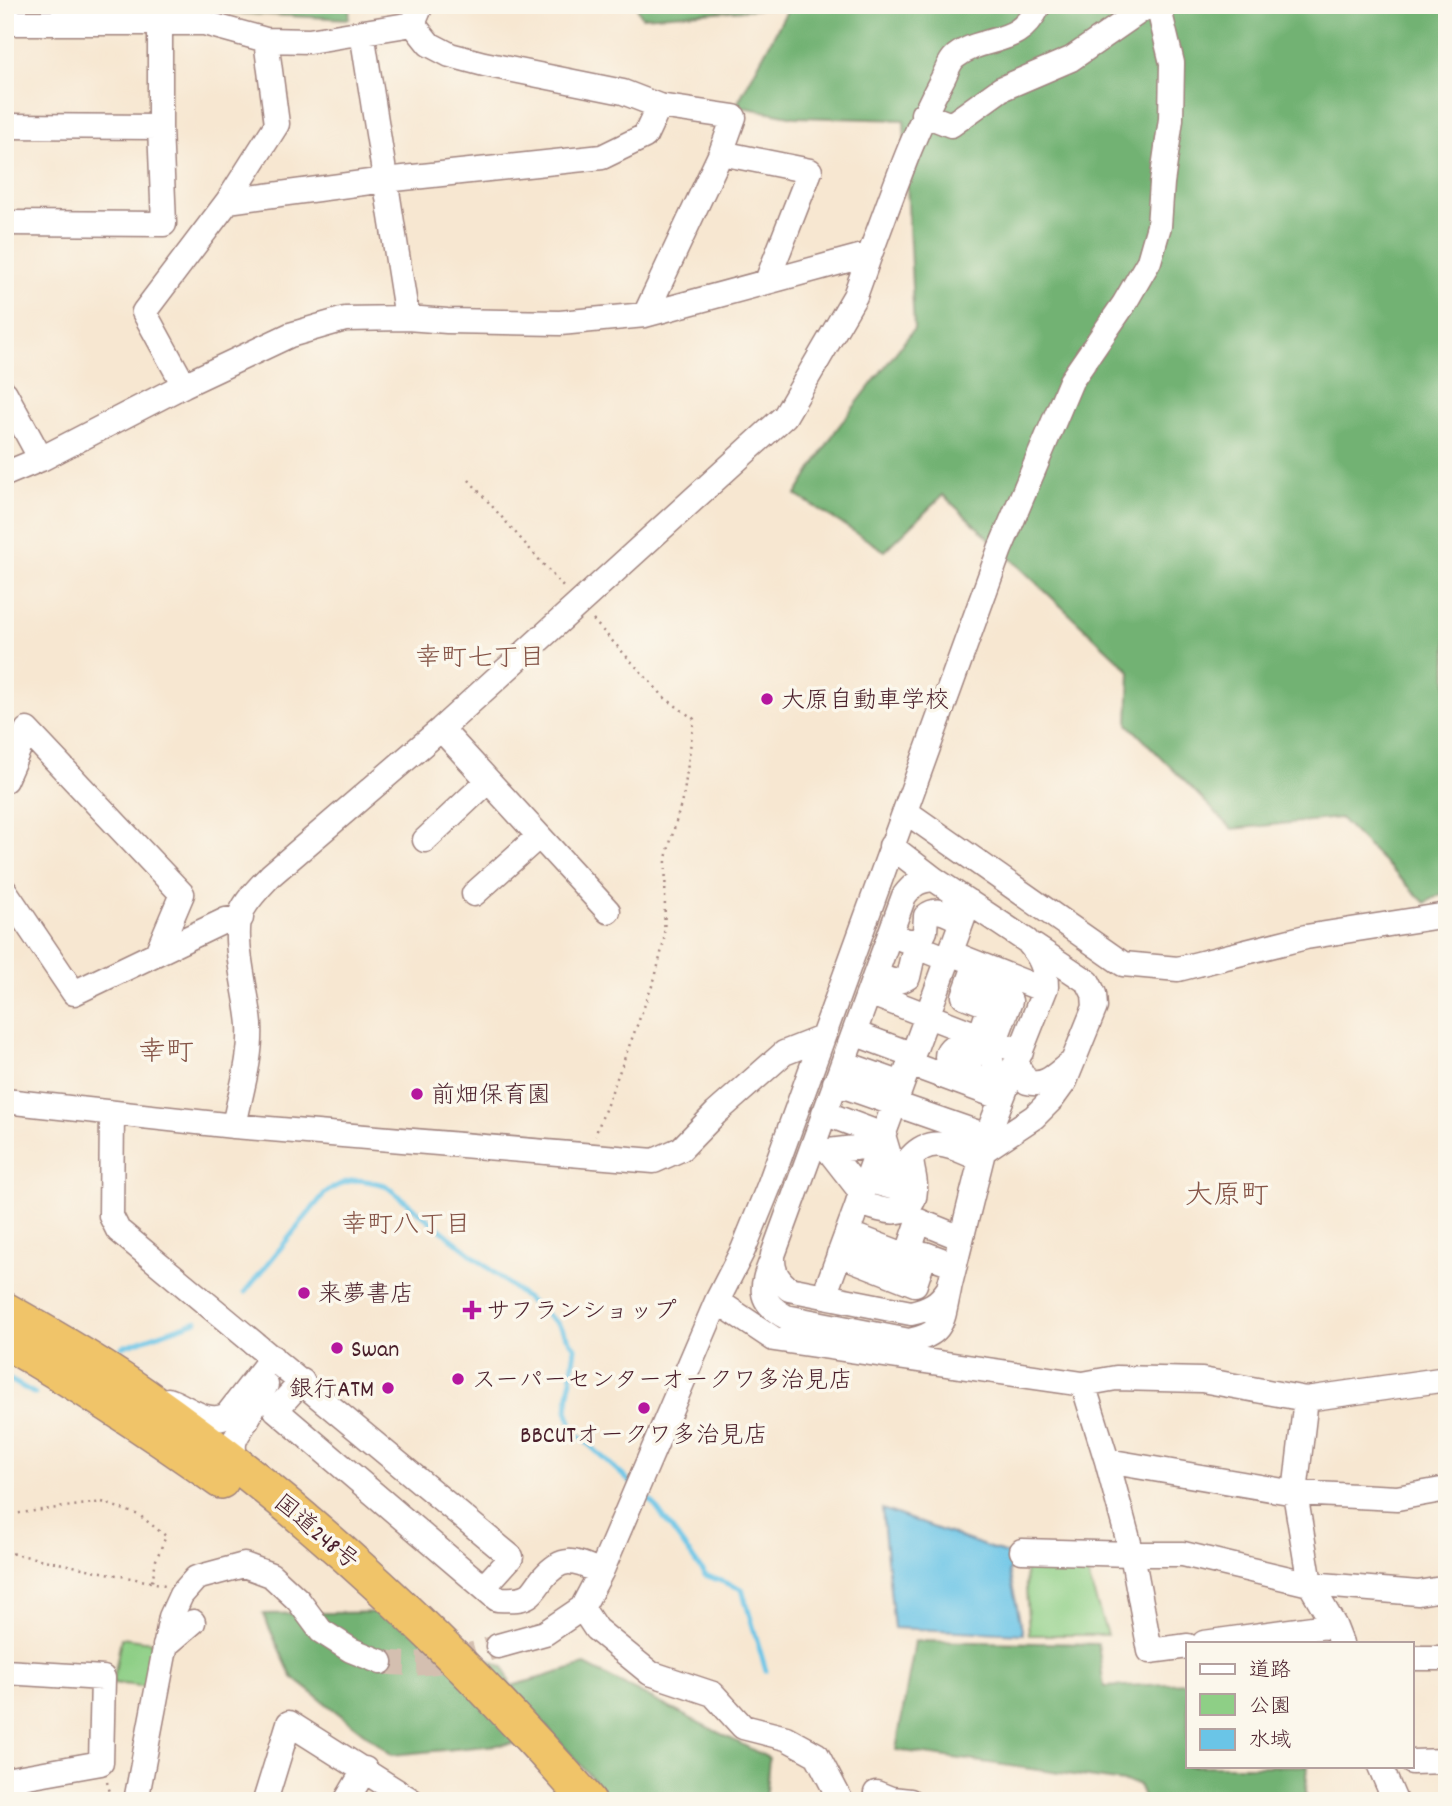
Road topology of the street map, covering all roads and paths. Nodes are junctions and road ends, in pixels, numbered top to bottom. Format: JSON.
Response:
{"nodes":[{"id":1,"x":1039,"y":5,"type":"edge"},
{"id":2,"x":1149,"y":5,"type":"edge"},
{"id":3,"x":1158,"y":5,"type":"edge"},
{"id":4,"x":159,"y":14,"type":"edge"},
{"id":5,"x":417,"y":15,"type":"edge"},
{"id":6,"x":5,"y":23,"type":"edge"},
{"id":7,"x":362,"y":32,"type":"junction"},
{"id":8,"x":267,"y":40,"type":"junction"},
{"id":9,"x":659,"y":106,"type":"junction"},
{"id":10,"x":923,"y":114,"type":"junction"},
{"id":11,"x":5,"y":126,"type":"edge"},
{"id":12,"x":160,"y":127,"type":"junction"},
{"id":13,"x":721,"y":153,"type":"junction"},
{"id":14,"x":385,"y":180,"type":"junction"},
{"id":15,"x":228,"y":201,"type":"junction"},
{"id":16,"x":5,"y":223,"type":"edge"},
{"id":17,"x":870,"y":254,"type":"junction"},
{"id":18,"x":767,"y":281,"type":"junction"},
{"id":19,"x":645,"y":315,"type":"junction"},
{"id":20,"x":407,"y":318,"type":"junction"},
{"id":21,"x":184,"y":385,"type":"junction"},
{"id":22,"x":5,"y":393,"type":"edge"},
{"id":23,"x":41,"y":460,"type":"junction"},
{"id":24,"x":5,"y":474,"type":"edge"},
{"id":25,"x":469,"y":480,"type":"dead end"},
{"id":26,"x":579,"y":605,"type":"junction"},
{"id":27,"x":441,"y":729,"type":"junction"},
{"id":28,"x":5,"y":780,"type":"edge"},
{"id":29,"x":488,"y":781,"type":"junction"},
{"id":30,"x":905,"y":811,"type":"junction"},
{"id":31,"x":539,"y":835,"type":"junction"},
{"id":32,"x":425,"y":840,"type":"dead end"},
{"id":33,"x":891,"y":846,"type":"junction"},
{"id":34,"x":934,"y":879,"type":"junction"},
{"id":35,"x":5,"y":891,"type":"edge"},
{"id":36,"x":474,"y":894,"type":"dead end"},
{"id":37,"x":608,"y":911,"type":"dead end"},
{"id":38,"x":965,"y":911,"type":"junction"},
{"id":39,"x":1447,"y":915,"type":"edge"},
{"id":40,"x":240,"y":918,"type":"junction"},
{"id":41,"x":891,"y":933,"type":"junction"},
{"id":42,"x":1027,"y":942,"type":"junction"},
{"id":43,"x":157,"y":953,"type":"junction"},
{"id":44,"x":950,"y":956,"type":"junction"},
{"id":45,"x":985,"y":967,"type":"junction"},
{"id":46,"x":872,"y":983,"type":"junction"},
{"id":47,"x":1044,"y":990,"type":"junction"},
{"id":48,"x":927,"y":1016,"type":"junction"},
{"id":49,"x":854,"y":1033,"type":"junction"},
{"id":50,"x":822,"y":1038,"type":"junction"},
{"id":51,"x":987,"y":1039,"type":"junction"},
{"id":52,"x":877,"y":1051,"type":"junction"},
{"id":53,"x":1073,"y":1060,"type":"junction"},
{"id":54,"x":908,"y":1070,"type":"junction"},
{"id":55,"x":839,"y":1073,"type":"junction"},
{"id":56,"x":994,"y":1073,"type":"junction"},
{"id":57,"x":962,"y":1083,"type":"junction"},
{"id":58,"x":1043,"y":1084,"type":"junction"},
{"id":59,"x":5,"y":1101,"type":"edge"},
{"id":60,"x":953,"y":1107,"type":"dead end"},
{"id":61,"x":113,"y":1113,"type":"junction"},
{"id":62,"x":824,"y":1114,"type":"junction"},
{"id":63,"x":234,"y":1126,"type":"junction"},
{"id":64,"x":881,"y":1140,"type":"junction"},
{"id":65,"x":984,"y":1149,"type":"junction"},
{"id":66,"x":587,"y":1155,"type":"junction"},
{"id":67,"x":862,"y":1191,"type":"junction"},
{"id":68,"x":961,"y":1238,"type":"junction"},
{"id":69,"x":843,"y":1244,"type":"junction"},
{"id":70,"x":773,"y":1255,"type":"junction"},
{"id":71,"x":952,"y":1276,"type":"junction"},
{"id":72,"x":824,"y":1296,"type":"junction"},
{"id":73,"x":718,"y":1301,"type":"junction"},
{"id":74,"x":5,"y":1310,"type":"edge"},
{"id":75,"x":5,"y":1341,"type":"edge"},
{"id":76,"x":277,"y":1361,"type":"junction"},
{"id":77,"x":1447,"y":1379,"type":"edge"},
{"id":78,"x":302,"y":1381,"type":"junction"},
{"id":79,"x":1083,"y":1384,"type":"junction"},
{"id":80,"x":144,"y":1395,"type":"junction"},
{"id":81,"x":1306,"y":1399,"type":"junction"},
{"id":82,"x":1107,"y":1461,"type":"junction"},
{"id":83,"x":237,"y":1466,"type":"junction"},
{"id":84,"x":1447,"y":1489,"type":"edge"},
{"id":85,"x":1295,"y":1493,"type":"junction"},
{"id":86,"x":5,"y":1516,"type":"edge"},
{"id":87,"x":1022,"y":1551,"type":"dead end"},
{"id":88,"x":5,"y":1552,"type":"edge"},
{"id":89,"x":1132,"y":1554,"type":"junction"},
{"id":90,"x":601,"y":1572,"type":"junction"},
{"id":91,"x":1310,"y":1584,"type":"junction"},
{"id":92,"x":484,"y":1587,"type":"junction"},
{"id":93,"x":1447,"y":1588,"type":"edge"},
{"id":94,"x":582,"y":1608,"type":"junction"},
{"id":95,"x":193,"y":1622,"type":"dead end"},
{"id":96,"x":1338,"y":1634,"type":"edge"},
{"id":97,"x":1219,"y":1642,"type":"edge"},
{"id":98,"x":165,"y":1646,"type":"junction"},
{"id":99,"x":498,"y":1646,"type":"tunnel mouth"},
{"id":100,"x":1186,"y":1646,"type":"edge"},
{"id":101,"x":1414,"y":1658,"type":"edge"},
{"id":102,"x":1447,"y":1658,"type":"edge"},
{"id":103,"x":381,"y":1662,"type":"tunnel mouth"},
{"id":104,"x":5,"y":1672,"type":"edge"},
{"id":105,"x":1447,"y":1761,"type":"edge"},
{"id":106,"x":1414,"y":1762,"type":"edge"},
{"id":107,"x":101,"y":1763,"type":"junction"},
{"id":108,"x":1381,"y":1768,"type":"edge"},
{"id":109,"x":365,"y":1769,"type":"junction"},
{"id":110,"x":6,"y":1777,"type":"edge"},
{"id":111,"x":877,"y":1790,"type":"edge"},
{"id":112,"x":136,"y":1801,"type":"edge"},
{"id":113,"x":265,"y":1801,"type":"edge"},
{"id":114,"x":346,"y":1801,"type":"edge"},
{"id":115,"x":412,"y":1801,"type":"edge"},
{"id":116,"x":558,"y":1801,"type":"edge"},
{"id":117,"x":588,"y":1801,"type":"edge"},
{"id":118,"x":841,"y":1801,"type":"edge"},
{"id":119,"x":910,"y":1801,"type":"edge"},
{"id":120,"x":1395,"y":1801,"type":"edge"}],
"edges":[{"from":1,"to":10,"type":"street"},
{"from":2,"to":10,"type":"street"},
{"from":3,"to":30,"type":"street"},
{"from":4,"to":6,"type":"street"},
{"from":4,"to":8,"type":"street"},
{"from":4,"to":12,"type":"street"},
{"from":5,"to":7,"type":"street"},
{"from":5,"to":9,"type":"street"},
{"from":7,"to":8,"type":"street"},
{"from":7,"to":14,"type":"street"},
{"from":8,"to":15,"type":"street"},
{"from":9,"to":13,"type":"street"},
{"from":9,"to":14,"type":"street"},
{"from":10,"to":17,"type":"street"},
{"from":11,"to":12,"type":"street"},
{"from":12,"to":16,"type":"street"},
{"from":13,"to":18,"type":"street"},
{"from":13,"to":19,"type":"street"},
{"from":14,"to":15,"type":"street"},
{"from":14,"to":20,"type":"street"},
{"from":15,"to":21,"type":"street"},
{"from":17,"to":18,"type":"street"},
{"from":17,"to":26,"type":"street"},
{"from":18,"to":19,"type":"street"},
{"from":19,"to":20,"type":"street"},
{"from":20,"to":21,"type":"street"},
{"from":21,"to":23,"type":"street"},
{"from":22,"to":23,"type":"street"},
{"from":23,"to":24,"type":"street"},
{"from":25,"to":26,"type":"path"},
{"from":26,"to":27,"type":"street"},
{"from":26,"to":66,"type":"path"},
{"from":27,"to":29,"type":"street"},
{"from":27,"to":40,"type":"street"},
{"from":28,"to":43,"type":"street"},
{"from":29,"to":31,"type":"street"},
{"from":29,"to":32,"type":"street"},
{"from":30,"to":33,"type":"street"},
{"from":30,"to":39,"type":"street"},
{"from":31,"to":36,"type":"street"},
{"from":31,"to":37,"type":"street"},
{"from":33,"to":34,"type":"street"},
{"from":33,"to":50,"type":"street"},
{"from":34,"to":38,"type":"street"},
{"from":34,"to":41,"type":"street"},
{"from":35,"to":43,"type":"street"},
{"from":38,"to":41,"type":"street"},
{"from":38,"to":42,"type":"street"},
{"from":38,"to":44,"type":"street"},
{"from":40,"to":43,"type":"street"},
{"from":40,"to":63,"type":"street"},
{"from":41,"to":46,"type":"street"},
{"from":42,"to":47,"type":"street"},
{"from":42,"to":53,"type":"street"},
{"from":44,"to":45,"type":"street"},
{"from":44,"to":46,"type":"street"},
{"from":44,"to":48,"type":"street"},
{"from":45,"to":47,"type":"street"},
{"from":45,"to":51,"type":"street"},
{"from":46,"to":48,"type":"street"},
{"from":46,"to":49,"type":"street"},
{"from":47,"to":56,"type":"street"},
{"from":48,"to":51,"type":"street"},
{"from":48,"to":54,"type":"street"},
{"from":49,"to":52,"type":"street"},
{"from":49,"to":55,"type":"street"},
{"from":50,"to":66,"type":"street"},
{"from":50,"to":73,"type":"street"},
{"from":51,"to":56,"type":"street"},
{"from":52,"to":54,"type":"street"},
{"from":52,"to":55,"type":"street"},
{"from":53,"to":58,"type":"street"},
{"from":53,"to":65,"type":"street"},
{"from":54,"to":55,"type":"street"},
{"from":54,"to":56,"type":"street"},
{"from":54,"to":57,"type":"street"},
{"from":54,"to":64,"type":"street"},
{"from":54,"to":65,"type":"street"},
{"from":55,"to":62,"type":"street"},
{"from":56,"to":57,"type":"street"},
{"from":56,"to":58,"type":"street"},
{"from":56,"to":58,"type":"street"},
{"from":56,"to":65,"type":"street"},
{"from":57,"to":60,"type":"street"},
{"from":59,"to":61,"type":"street"},
{"from":61,"to":63,"type":"street"},
{"from":61,"to":76,"type":"street"},
{"from":62,"to":64,"type":"street"},
{"from":62,"to":70,"type":"street"},
{"from":63,"to":66,"type":"street"},
{"from":64,"to":67,"type":"street"},
{"from":64,"to":67,"type":"street"},
{"from":64,"to":67,"type":"street"},
{"from":65,"to":67,"type":"street"},
{"from":65,"to":68,"type":"street"},
{"from":67,"to":69,"type":"street"},
{"from":68,"to":69,"type":"street"},
{"from":68,"to":71,"type":"street"},
{"from":69,"to":71,"type":"street"},
{"from":69,"to":72,"type":"street"},
{"from":70,"to":71,"type":"street"},
{"from":70,"to":72,"type":"street"},
{"from":71,"to":72,"type":"street"},
{"from":73,"to":79,"type":"street"},
{"from":73,"to":90,"type":"street"},
{"from":74,"to":80,"type":"highway","name":"国道248号"},
{"from":75,"to":116,"type":"highway","name":"国道248号"},
{"from":76,"to":78,"type":"street"},
{"from":76,"to":80,"type":"street"},
{"from":76,"to":83,"type":"street"},
{"from":77,"to":81,"type":"street"},
{"from":78,"to":92,"type":"street"},
{"from":78,"to":92,"type":"street"},
{"from":79,"to":81,"type":"street"},
{"from":79,"to":82,"type":"street"},
{"from":80,"to":83,"type":"highway","name":"国道248号"},
{"from":81,"to":85,"type":"street"},
{"from":82,"to":85,"type":"street"},
{"from":82,"to":89,"type":"street"},
{"from":83,"to":117,"type":"highway","name":"国道248号"},
{"from":84,"to":85,"type":"street"},
{"from":85,"to":91,"type":"street"},
{"from":86,"to":88,"type":"path"},
{"from":87,"to":89,"type":"street"},
{"from":89,"to":91,"type":"street"},
{"from":89,"to":100,"type":"street"},
{"from":90,"to":92,"type":"street"},
{"from":90,"to":94,"type":"street"},
{"from":91,"to":93,"type":"street"},
{"from":91,"to":96,"type":"street"},
{"from":94,"to":99,"type":"street"},
{"from":94,"to":118,"type":"street"},
{"from":95,"to":98,"type":"street"},
{"from":96,"to":97,"type":"street"},
{"from":98,"to":103,"type":"street"},
{"from":98,"to":112,"type":"street"},
{"from":101,"to":102,"type":"street"},
{"from":104,"to":107,"type":"street"},
{"from":105,"to":106,"type":"street"},
{"from":107,"to":110,"type":"street"},
{"from":107,"to":112,"type":"path"},
{"from":108,"to":120,"type":"street"},
{"from":109,"to":113,"type":"street"},
{"from":109,"to":114,"type":"street"},
{"from":109,"to":115,"type":"street"},
{"from":111,"to":119,"type":"street"}]}
